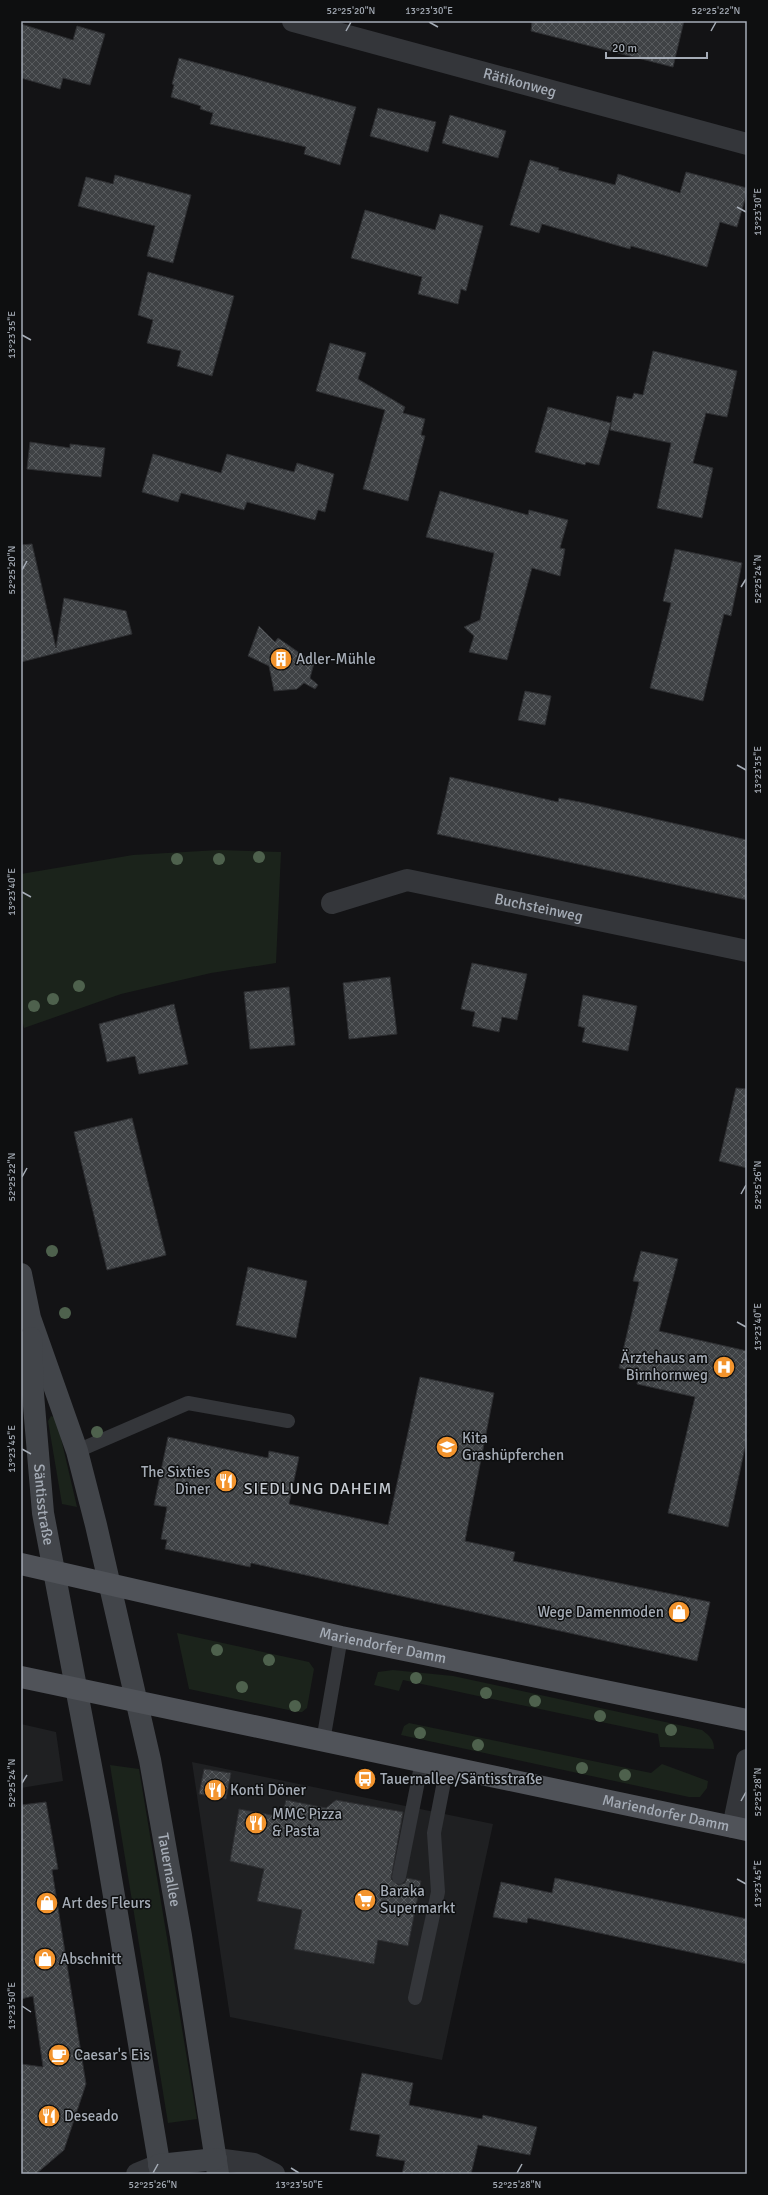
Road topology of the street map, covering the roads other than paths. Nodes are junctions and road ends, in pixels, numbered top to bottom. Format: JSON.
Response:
{"nodes":[{"id":1,"x":293,"y":21,"type":"edge"},
{"id":2,"x":747,"y":144,"type":"edge"},
{"id":3,"x":332,"y":903,"type":"dead end"},
{"id":4,"x":747,"y":951,"type":"edge"},
{"id":5,"x":21,"y":1274,"type":"edge"},
{"id":6,"x":30,"y":1318,"type":"junction"},
{"id":7,"x":288,"y":1420,"type":"dead end"},
{"id":8,"x":77,"y":1451,"type":"junction"},
{"id":9,"x":21,"y":1564,"type":"edge"},
{"id":10,"x":54,"y":1571,"type":"junction"},
{"id":11,"x":110,"y":1584,"type":"junction"},
{"id":12,"x":341,"y":1637,"type":"junction"},
{"id":13,"x":21,"y":1677,"type":"edge"},
{"id":14,"x":76,"y":1688,"type":"junction"},
{"id":15,"x":136,"y":1701,"type":"junction"},
{"id":16,"x":747,"y":1720,"type":"edge"},
{"id":17,"x":323,"y":1741,"type":"junction"},
{"id":18,"x":747,"y":1760,"type":"edge"},
{"id":19,"x":422,"y":1761,"type":"junction"},
{"id":20,"x":448,"y":1766,"type":"junction"},
{"id":21,"x":740,"y":1828,"type":"edge"},
{"id":22,"x":400,"y":1877,"type":"dead end"},
{"id":23,"x":415,"y":1998,"type":"dead end"},
{"id":24,"x":217,"y":2166,"type":"edge"},
{"id":25,"x":160,"y":2170,"type":"edge"},
{"id":26,"x":137,"y":2174,"type":"edge"},
{"id":27,"x":274,"y":2174,"type":"edge"}],
"edges":[{"from":1,"to":2,"type":"street","name":"Rätikonweg"},
{"from":3,"to":4,"type":"street","name":"Buchsteinweg"},
{"from":5,"to":6,"type":"street","name":"Säntisstraße"},
{"from":6,"to":8,"type":"street","name":"Säntisstraße"},
{"from":6,"to":10,"type":"street","name":"Säntisstraße"},
{"from":7,"to":8,"type":"lane"},
{"from":8,"to":11,"type":"street","name":"Säntisstraße"},
{"from":9,"to":10,"type":"main road","name":"Mariendorfer Damm"},
{"from":10,"to":11,"type":"main road","name":"Mariendorfer Damm"},
{"from":10,"to":14,"type":"street","name":"Säntisstraße"},
{"from":11,"to":12,"type":"main road","name":"Mariendorfer Damm"},
{"from":11,"to":15,"type":"street","name":"Tauernallee"},
{"from":12,"to":16,"type":"main road","name":"Mariendorfer Damm"},
{"from":12,"to":17,"type":"lane"},
{"from":13,"to":14,"type":"main road","name":"Mariendorfer Damm"},
{"from":14,"to":15,"type":"main road","name":"Mariendorfer Damm"},
{"from":14,"to":25,"type":"street"},
{"from":15,"to":17,"type":"main road","name":"Mariendorfer Damm"},
{"from":15,"to":24,"type":"street","name":"Tauernallee"},
{"from":17,"to":19,"type":"main road","name":"Mariendorfer Damm"},
{"from":18,"to":21,"type":"street"},
{"from":19,"to":20,"type":"main road","name":"Mariendorfer Damm"},
{"from":19,"to":22,"type":"lane"},
{"from":20,"to":21,"type":"main road","name":"Mariendorfer Damm"},
{"from":20,"to":23,"type":"lane"},
{"from":24,"to":25,"type":"street"},
{"from":24,"to":27,"type":"street"},
{"from":25,"to":26,"type":"street"}]}
